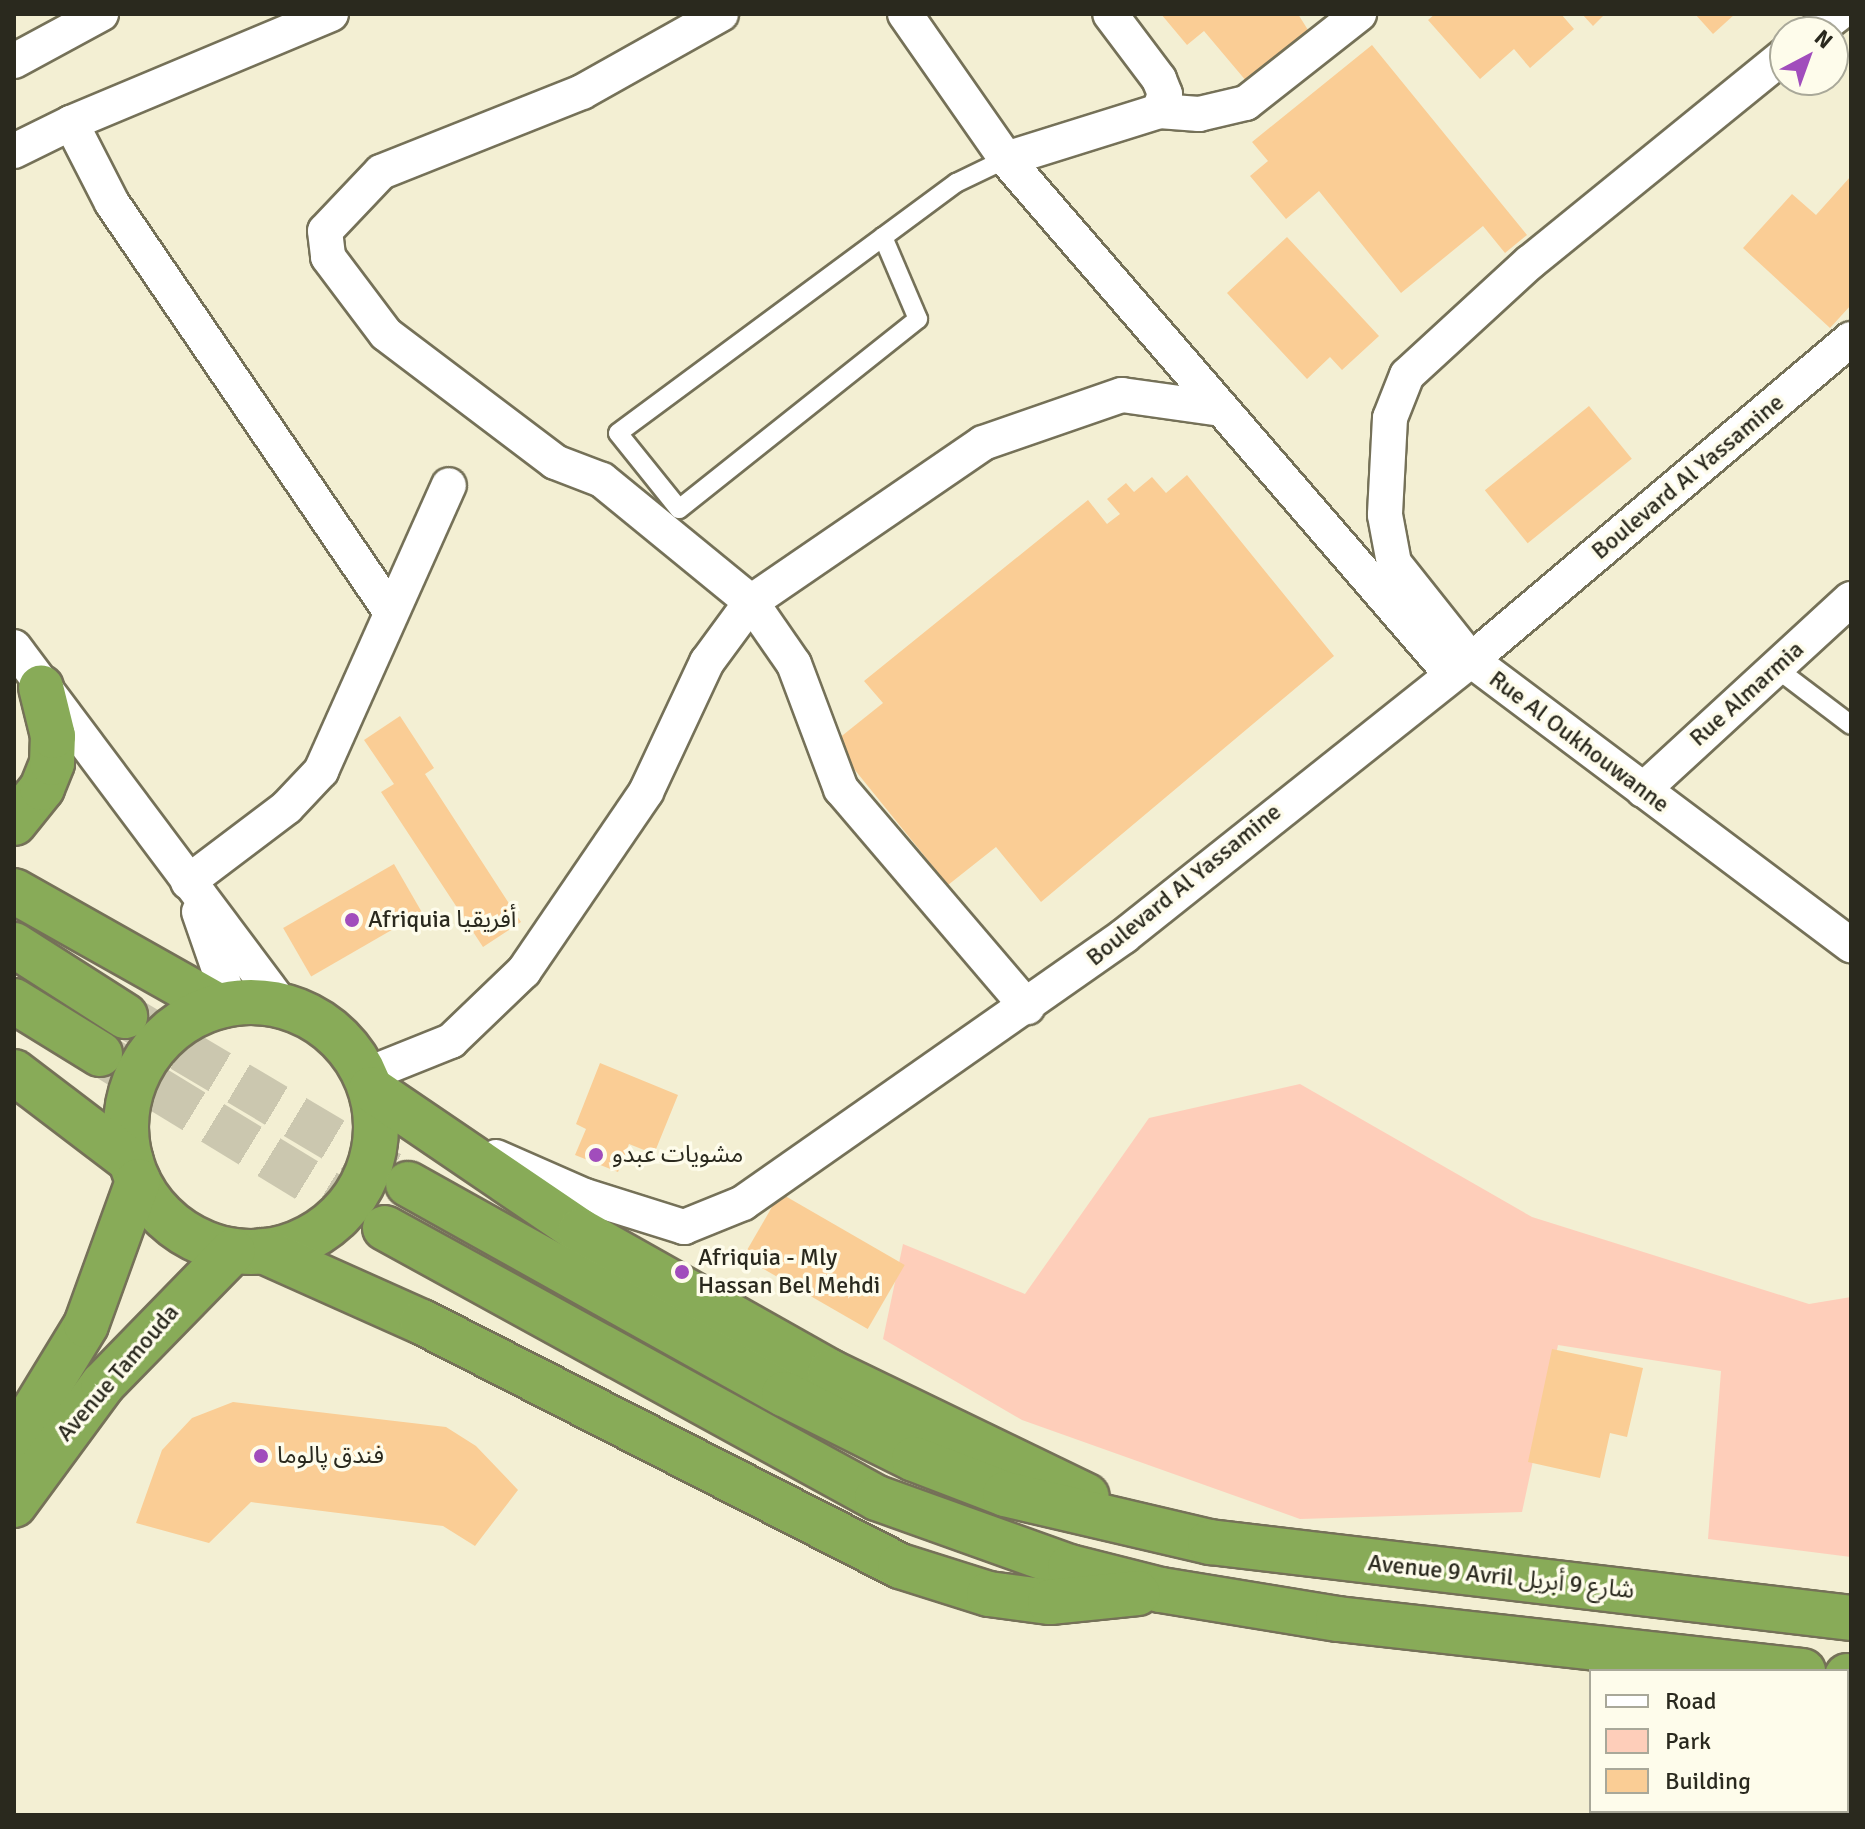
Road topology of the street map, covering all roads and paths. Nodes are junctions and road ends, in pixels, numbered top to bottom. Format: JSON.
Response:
{"nodes":[{"id":1,"x":101,"y":14,"type":"edge"},
{"id":2,"x":331,"y":14,"type":"edge"},
{"id":3,"x":721,"y":14,"type":"edge"},
{"id":4,"x":905,"y":14,"type":"edge"},
{"id":5,"x":1110,"y":14,"type":"edge"},
{"id":6,"x":1359,"y":14,"type":"edge"},
{"id":7,"x":14,"y":61,"type":"edge"},
{"id":8,"x":1769,"y":68,"type":"edge"},
{"id":9,"x":1159,"y":111,"type":"junction"},
{"id":10,"x":71,"y":123,"type":"junction"},
{"id":11,"x":14,"y":151,"type":"edge"},
{"id":12,"x":1006,"y":159,"type":"junction"},
{"id":13,"x":883,"y":237,"type":"junction"},
{"id":14,"x":1851,"y":339,"type":"edge"},
{"id":15,"x":1221,"y":409,"type":"junction"},
{"id":16,"x":449,"y":485,"type":"dead end"},
{"id":17,"x":1851,"y":599,"type":"edge"},
{"id":18,"x":751,"y":602,"type":"junction"},
{"id":19,"x":389,"y":609,"type":"junction"},
{"id":20,"x":14,"y":647,"type":"edge"},
{"id":21,"x":1461,"y":667,"type":"junction"},
{"id":22,"x":1776,"y":668,"type":"junction"},
{"id":23,"x":41,"y":687,"type":"junction"},
{"id":24,"x":1851,"y":725,"type":"edge"},
{"id":25,"x":1643,"y":790,"type":"junction"},
{"id":26,"x":14,"y":823,"type":"edge"},
{"id":27,"x":188,"y":882,"type":"junction"},
{"id":28,"x":14,"y":891,"type":"edge"},
{"id":29,"x":14,"y":945,"type":"edge"},
{"id":30,"x":1851,"y":945,"type":"edge"},
{"id":31,"x":14,"y":1001,"type":"edge"},
{"id":32,"x":224,"y":1005,"type":"junction"},
{"id":33,"x":282,"y":1005,"type":"junction"},
{"id":34,"x":1027,"y":1007,"type":"junction"},
{"id":35,"x":125,"y":1016,"type":"tunnel mouth"},
{"id":36,"x":100,"y":1054,"type":"tunnel mouth"},
{"id":37,"x":14,"y":1072,"type":"edge"},
{"id":38,"x":368,"y":1082,"type":"junction"},
{"id":39,"x":447,"y":1136,"type":"junction"},
{"id":40,"x":134,"y":1171,"type":"junction"},
{"id":41,"x":408,"y":1184,"type":"tunnel mouth"},
{"id":42,"x":385,"y":1228,"type":"tunnel mouth"},
{"id":43,"x":248,"y":1251,"type":"junction"},
{"id":44,"x":21,"y":1416,"type":"edge"},
{"id":45,"x":14,"y":1505,"type":"edge"},
{"id":46,"x":1152,"y":1528,"type":"junction"},
{"id":47,"x":1161,"y":1590,"type":"junction"},
{"id":48,"x":1851,"y":1618,"type":"edge"},
{"id":49,"x":1785,"y":1669,"type":"edge"}],
"edges":[{"from":1,"to":7,"type":"street"},
{"from":2,"to":10,"type":"street"},
{"from":3,"to":18,"type":"street"},
{"from":4,"to":12,"type":"street"},
{"from":5,"to":9,"type":"street"},
{"from":6,"to":9,"type":"street"},
{"from":8,"to":21,"type":"street","name":"Rue Al Oukhouwanne"},
{"from":9,"to":12,"type":"street"},
{"from":10,"to":11,"type":"street"},
{"from":10,"to":19,"type":"street"},
{"from":12,"to":13,"type":"lane"},
{"from":12,"to":15,"type":"street"},
{"from":13,"to":13,"type":"lane"},
{"from":14,"to":21,"type":"street","name":"Boulevard Al Yassamine"},
{"from":15,"to":18,"type":"street"},
{"from":15,"to":21,"type":"street"},
{"from":16,"to":19,"type":"street"},
{"from":17,"to":22,"type":"street","name":"Rue Almarmia"},
{"from":18,"to":34,"type":"street"},
{"from":18,"to":38,"type":"street"},
{"from":19,"to":27,"type":"street"},
{"from":20,"to":23,"type":"street"},
{"from":21,"to":25,"type":"street","name":"Rue Al Oukhouwanne"},
{"from":21,"to":34,"type":"street","name":"Boulevard Al Yassamine"},
{"from":22,"to":24,"type":"lane"},
{"from":22,"to":25,"type":"street","name":"Rue Almarmia"},
{"from":23,"to":26,"type":"highway"},
{"from":23,"to":27,"type":"street"},
{"from":25,"to":30,"type":"street","name":"Rue Al Oukhouwanne"},
{"from":27,"to":32,"type":"street"},
{"from":27,"to":33,"type":"street"},
{"from":28,"to":32,"type":"highway"},
{"from":29,"to":35,"type":"highway"},
{"from":31,"to":36,"type":"highway"},
{"from":32,"to":33,"type":"highway"},
{"from":32,"to":40,"type":"highway"},
{"from":33,"to":38,"type":"highway"},
{"from":34,"to":39,"type":"street","name":"Boulevard Al Yassamine"},
{"from":37,"to":40,"type":"highway"},
{"from":38,"to":39,"type":"highway"},
{"from":38,"to":43,"type":"highway"},
{"from":39,"to":46,"type":"highway"},
{"from":40,"to":43,"type":"highway"},
{"from":40,"to":44,"type":"highway","name":"Avenue Tamouda"},
{"from":41,"to":46,"type":"highway"},
{"from":42,"to":47,"type":"highway"},
{"from":43,"to":45,"type":"highway","name":"Avenue Tamouda"},
{"from":43,"to":47,"type":"highway"},
{"from":46,"to":48,"type":"highway","name":"Avenue 9 Avril شارع 9 أبريل"},
{"from":47,"to":49,"type":"highway"}]}
